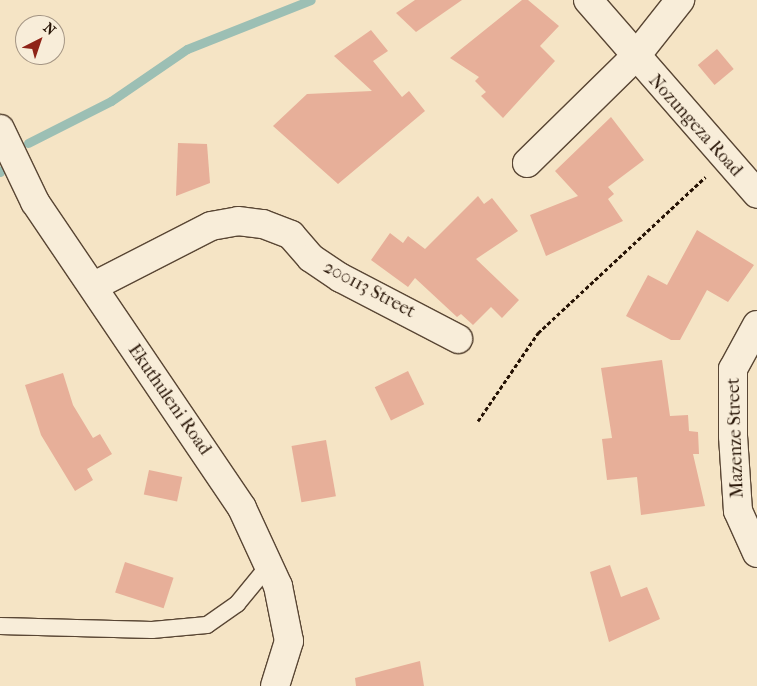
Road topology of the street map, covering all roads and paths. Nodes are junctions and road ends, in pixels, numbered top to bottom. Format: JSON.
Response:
{"nodes":[{"id":1,"x":588,"y":0,"type":"edge"},
{"id":2,"x":680,"y":0,"type":"edge"},
{"id":3,"x":635,"y":57,"type":"junction"},
{"id":4,"x":0,"y":130,"type":"edge"},
{"id":5,"x":723,"y":159,"type":"junction"},
{"id":6,"x":527,"y":163,"type":"dead end"},
{"id":7,"x":757,"y":194,"type":"edge"},
{"id":8,"x":94,"y":286,"type":"junction"},
{"id":9,"x":757,"y":325,"type":"edge"},
{"id":10,"x":458,"y":339,"type":"dead end"},
{"id":11,"x":478,"y":422,"type":"dead end"},
{"id":12,"x":757,"y":553,"type":"edge"},
{"id":13,"x":269,"y":565,"type":"junction"},
{"id":14,"x":0,"y":626,"type":"edge"},
{"id":15,"x":275,"y":686,"type":"edge"}],
"edges":[{"from":1,"to":3,"type":"street","name":"Nozungeza Road"},
{"from":2,"to":3,"type":"street"},
{"from":3,"to":5,"type":"street","name":"Nozungeza Road"},
{"from":3,"to":6,"type":"street"},
{"from":4,"to":8,"type":"street","name":"Ekuthuleni Road"},
{"from":5,"to":7,"type":"street","name":"Nozungeza Road"},
{"from":5,"to":11,"type":"path"},
{"from":8,"to":10,"type":"street","name":"200113 Street"},
{"from":8,"to":13,"type":"street","name":"Ekuthuleni Road"},
{"from":9,"to":12,"type":"street","name":"Mazenze Street"},
{"from":13,"to":14,"type":"lane"},
{"from":13,"to":15,"type":"street","name":"Ekuthuleni Road"}]}
